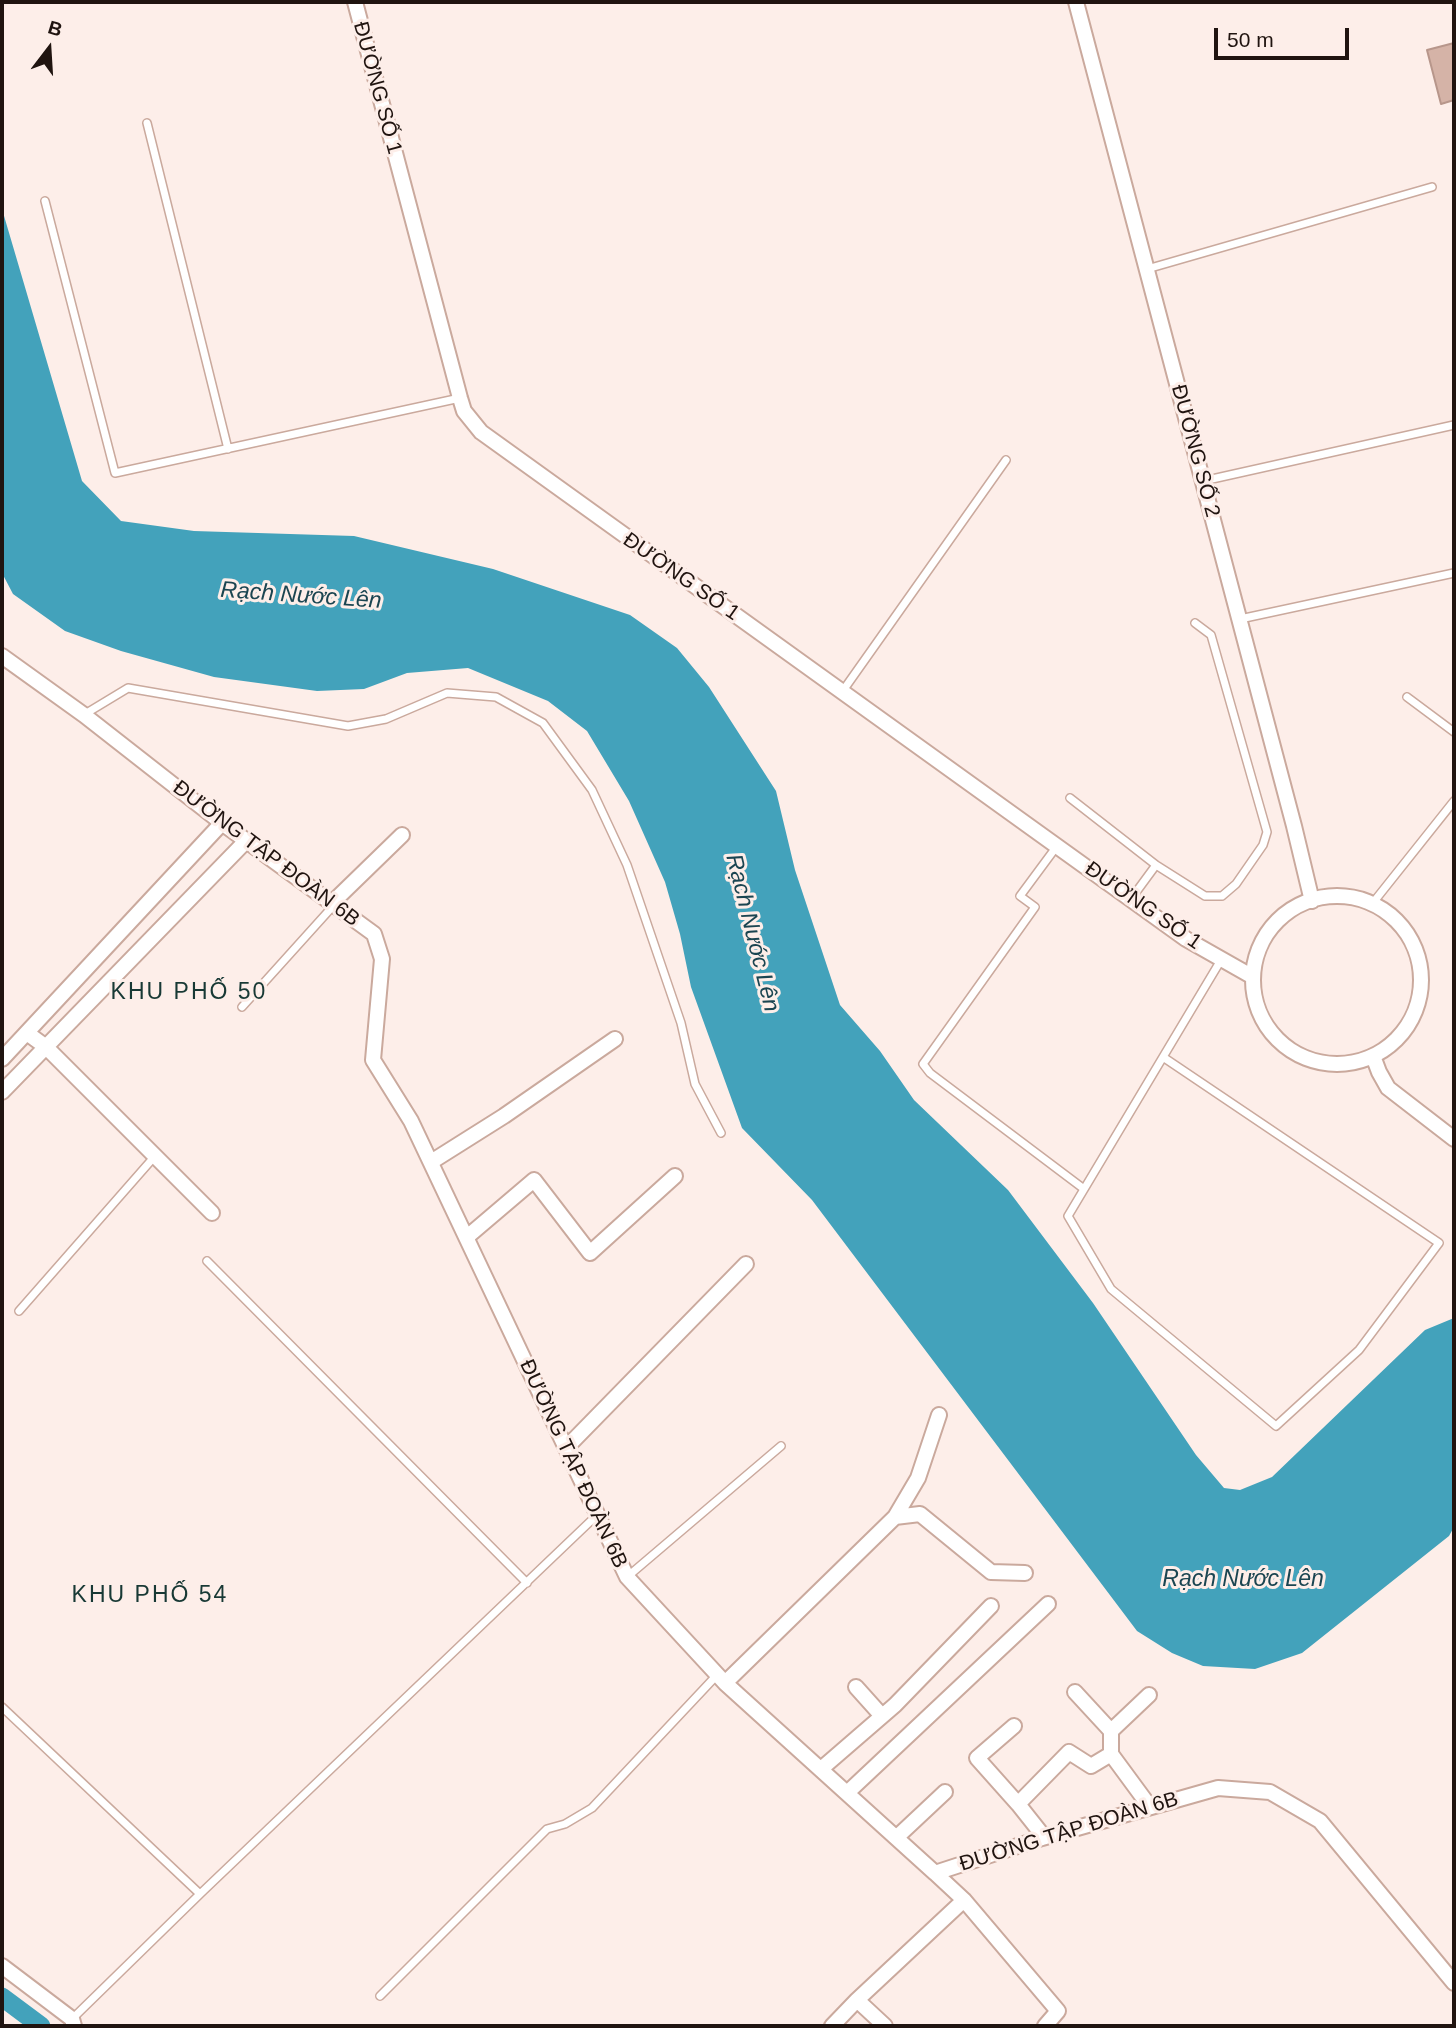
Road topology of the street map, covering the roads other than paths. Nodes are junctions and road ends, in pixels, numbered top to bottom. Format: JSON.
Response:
{"nodes":[{"id":1,"x":355,"y":2,"type":"edge"},
{"id":2,"x":1076,"y":2,"type":"edge"},
{"id":3,"x":147,"y":123,"type":"dead end"},
{"id":4,"x":1432,"y":187,"type":"dead end"},
{"id":5,"x":45,"y":201,"type":"dead end"},
{"id":6,"x":1147,"y":270,"type":"junction"},
{"id":7,"x":460,"y":398,"type":"junction"},
{"id":8,"x":1454,"y":425,"type":"edge"},
{"id":9,"x":228,"y":449,"type":"junction"},
{"id":10,"x":1006,"y":460,"type":"dead end"},
{"id":11,"x":1203,"y":481,"type":"junction"},
{"id":12,"x":1454,"y":573,"type":"edge"},
{"id":13,"x":1240,"y":620,"type":"junction"},
{"id":14,"x":1195,"y":623,"type":"dead end"},
{"id":15,"x":2,"y":656,"type":"edge"},
{"id":16,"x":842,"y":692,"type":"junction"},
{"id":17,"x":1407,"y":697,"type":"dead end"},
{"id":18,"x":84,"y":715,"type":"junction"},
{"id":19,"x":1454,"y":732,"type":"edge"},
{"id":20,"x":1070,"y":798,"type":"dead end"},
{"id":21,"x":1454,"y":801,"type":"edge"},
{"id":22,"x":222,"y":823,"type":"junction"},
{"id":23,"x":402,"y":835,"type":"dead end"},
{"id":24,"x":246,"y":841,"type":"junction"},
{"id":25,"x":1058,"y":846,"type":"junction"},
{"id":26,"x":1156,"y":865,"type":"junction"},
{"id":27,"x":1131,"y":899,"type":"junction"},
{"id":28,"x":1312,"y":901,"type":"junction"},
{"id":29,"x":333,"y":904,"type":"junction"},
{"id":30,"x":1372,"y":904,"type":"junction"},
{"id":31,"x":1221,"y":959,"type":"junction"},
{"id":32,"x":1253,"y":977,"type":"junction"},
{"id":33,"x":242,"y":1007,"type":"dead end"},
{"id":34,"x":27,"y":1033,"type":"junction"},
{"id":35,"x":615,"y":1039,"type":"dead end"},
{"id":36,"x":46,"y":1047,"type":"junction"},
{"id":37,"x":1373,"y":1056,"type":"junction"},
{"id":38,"x":1163,"y":1057,"type":"junction"},
{"id":39,"x":2,"y":1059,"type":"edge"},
{"id":40,"x":2,"y":1092,"type":"edge"},
{"id":41,"x":722,"y":1133,"type":"dead end"},
{"id":42,"x":1454,"y":1139,"type":"edge"},
{"id":43,"x":155,"y":1156,"type":"junction"},
{"id":44,"x":431,"y":1162,"type":"junction"},
{"id":45,"x":675,"y":1176,"type":"dead end"},
{"id":46,"x":1084,"y":1189,"type":"junction"},
{"id":47,"x":212,"y":1213,"type":"dead end"},
{"id":48,"x":467,"y":1237,"type":"junction"},
{"id":49,"x":207,"y":1261,"type":"dead end"},
{"id":50,"x":746,"y":1264,"type":"dead end"},
{"id":51,"x":19,"y":1311,"type":"dead end"},
{"id":52,"x":939,"y":1415,"type":"dead end"},
{"id":53,"x":781,"y":1446,"type":"dead end"},
{"id":54,"x":566,"y":1448,"type":"junction"},
{"id":55,"x":598,"y":1515,"type":"junction"},
{"id":56,"x":895,"y":1517,"type":"junction"},
{"id":57,"x":1025,"y":1573,"type":"dead end"},
{"id":58,"x":627,"y":1577,"type":"junction"},
{"id":59,"x":527,"y":1583,"type":"junction"},
{"id":60,"x":1048,"y":1604,"type":"dead end"},
{"id":61,"x":991,"y":1606,"type":"dead end"},
{"id":62,"x":721,"y":1679,"type":"junction"},
{"id":63,"x":856,"y":1687,"type":"dead end"},
{"id":64,"x":1074,"y":1692,"type":"dead end"},
{"id":65,"x":1149,"y":1695,"type":"dead end"},
{"id":66,"x":2,"y":1707,"type":"edge"},
{"id":67,"x":882,"y":1716,"type":"junction"},
{"id":68,"x":1014,"y":1726,"type":"dead end"},
{"id":69,"x":1111,"y":1731,"type":"junction"},
{"id":70,"x":1111,"y":1754,"type":"junction"},
{"id":71,"x":821,"y":1769,"type":"junction"},
{"id":72,"x":945,"y":1792,"type":"dead end"},
{"id":73,"x":847,"y":1793,"type":"junction"},
{"id":74,"x":1018,"y":1804,"type":"junction"},
{"id":75,"x":1150,"y":1807,"type":"junction"},
{"id":76,"x":897,"y":1837,"type":"junction"},
{"id":77,"x":1042,"y":1838,"type":"junction"},
{"id":78,"x":935,"y":1873,"type":"junction"},
{"id":79,"x":200,"y":1894,"type":"junction"},
{"id":80,"x":964,"y":1900,"type":"junction"},
{"id":81,"x":2,"y":1966,"type":"edge"},
{"id":82,"x":1454,"y":1983,"type":"edge"},
{"id":83,"x":380,"y":1996,"type":"dead end"},
{"id":84,"x":857,"y":2000,"type":"junction"},
{"id":85,"x":73,"y":2023,"type":"edge"},
{"id":86,"x":831,"y":2026,"type":"edge"},
{"id":87,"x":885,"y":2026,"type":"edge"},
{"id":88,"x":1045,"y":2026,"type":"edge"}],
"edges":[{"from":1,"to":7,"type":"street","name":"ĐƯỜNG SỐ 1"},
{"from":2,"to":6,"type":"street","name":"ĐƯỜNG SỐ 2"},
{"from":3,"to":9,"type":"lane"},
{"from":4,"to":6,"type":"lane"},
{"from":5,"to":9,"type":"lane"},
{"from":6,"to":11,"type":"street","name":"ĐƯỜNG SỐ 2"},
{"from":7,"to":9,"type":"lane"},
{"from":7,"to":16,"type":"street","name":"ĐƯỜNG SỐ 1"},
{"from":8,"to":11,"type":"lane"},
{"from":10,"to":16,"type":"lane"},
{"from":11,"to":13,"type":"street","name":"ĐƯỜNG SỐ 2"},
{"from":12,"to":13,"type":"lane"},
{"from":13,"to":28,"type":"street","name":"ĐƯỜNG SỐ 2"},
{"from":14,"to":26,"type":"lane"},
{"from":15,"to":18,"type":"street","name":"ĐƯỜNG TẬP ĐOÀN 6B"},
{"from":16,"to":25,"type":"street","name":"ĐƯỜNG SỐ 1"},
{"from":17,"to":19,"type":"lane"},
{"from":18,"to":22,"type":"street","name":"ĐƯỜNG TẬP ĐOÀN 6B"},
{"from":18,"to":41,"type":"lane"},
{"from":20,"to":26,"type":"lane"},
{"from":21,"to":30,"type":"lane"},
{"from":22,"to":24,"type":"street","name":"ĐƯỜNG TẬP ĐOÀN 6B"},
{"from":22,"to":34,"type":"street"},
{"from":23,"to":29,"type":"street"},
{"from":24,"to":29,"type":"street","name":"ĐƯỜNG TẬP ĐOÀN 6B"},
{"from":24,"to":36,"type":"street"},
{"from":25,"to":27,"type":"street","name":"ĐƯỜNG SỐ 1"},
{"from":25,"to":46,"type":"lane"},
{"from":26,"to":27,"type":"lane"},
{"from":27,"to":31,"type":"street","name":"ĐƯỜNG SỐ 1"},
{"from":28,"to":30,"type":"street"},
{"from":28,"to":32,"type":"street"},
{"from":29,"to":33,"type":"lane"},
{"from":29,"to":44,"type":"street","name":"ĐƯỜNG TẬP ĐOÀN 6B"},
{"from":30,"to":37,"type":"street"},
{"from":31,"to":32,"type":"street","name":"ĐƯỜNG SỐ 1"},
{"from":31,"to":38,"type":"lane"},
{"from":32,"to":37,"type":"street"},
{"from":34,"to":36,"type":"street"},
{"from":34,"to":39,"type":"street"},
{"from":35,"to":44,"type":"street"},
{"from":36,"to":40,"type":"street"},
{"from":36,"to":43,"type":"street"},
{"from":37,"to":42,"type":"street"},
{"from":38,"to":46,"type":"lane"},
{"from":38,"to":46,"type":"lane"},
{"from":43,"to":47,"type":"street"},
{"from":43,"to":51,"type":"lane"},
{"from":44,"to":48,"type":"street","name":"ĐƯỜNG TẬP ĐOÀN 6B"},
{"from":45,"to":48,"type":"street"},
{"from":48,"to":54,"type":"street","name":"ĐƯỜNG TẬP ĐOÀN 6B"},
{"from":49,"to":59,"type":"lane"},
{"from":50,"to":54,"type":"street"},
{"from":52,"to":56,"type":"street"},
{"from":53,"to":58,"type":"lane"},
{"from":54,"to":55,"type":"street","name":"ĐƯỜNG TẬP ĐOÀN 6B"},
{"from":55,"to":58,"type":"street","name":"ĐƯỜNG TẬP ĐOÀN 6B"},
{"from":55,"to":59,"type":"lane"},
{"from":56,"to":57,"type":"street"},
{"from":56,"to":62,"type":"street"},
{"from":58,"to":62,"type":"street","name":"ĐƯỜNG TẬP ĐOÀN 6B"},
{"from":59,"to":79,"type":"lane"},
{"from":60,"to":73,"type":"street"},
{"from":61,"to":67,"type":"street"},
{"from":62,"to":71,"type":"street","name":"ĐƯỜNG TẬP ĐOÀN 6B"},
{"from":62,"to":83,"type":"lane"},
{"from":63,"to":67,"type":"street"},
{"from":64,"to":69,"type":"street"},
{"from":65,"to":69,"type":"street"},
{"from":66,"to":79,"type":"lane"},
{"from":67,"to":71,"type":"street"},
{"from":68,"to":74,"type":"street"},
{"from":69,"to":70,"type":"street"},
{"from":70,"to":74,"type":"street"},
{"from":70,"to":75,"type":"street"},
{"from":71,"to":73,"type":"street","name":"ĐƯỜNG TẬP ĐOÀN 6B"},
{"from":72,"to":76,"type":"street"},
{"from":73,"to":76,"type":"street","name":"ĐƯỜNG TẬP ĐOÀN 6B"},
{"from":74,"to":77,"type":"street"},
{"from":75,"to":77,"type":"street","name":"ĐƯỜNG TẬP ĐOÀN 6B"},
{"from":75,"to":82,"type":"street","name":"ĐƯỜNG TẬP ĐOÀN 6B"},
{"from":76,"to":78,"type":"street","name":"ĐƯỜNG TẬP ĐOÀN 6B"},
{"from":77,"to":78,"type":"street","name":"ĐƯỜNG TẬP ĐOÀN 6B"},
{"from":78,"to":80,"type":"street"},
{"from":79,"to":85,"type":"lane"},
{"from":80,"to":84,"type":"street"},
{"from":80,"to":88,"type":"street"},
{"from":81,"to":85,"type":"street"},
{"from":84,"to":86,"type":"street"},
{"from":84,"to":87,"type":"street"}]}
